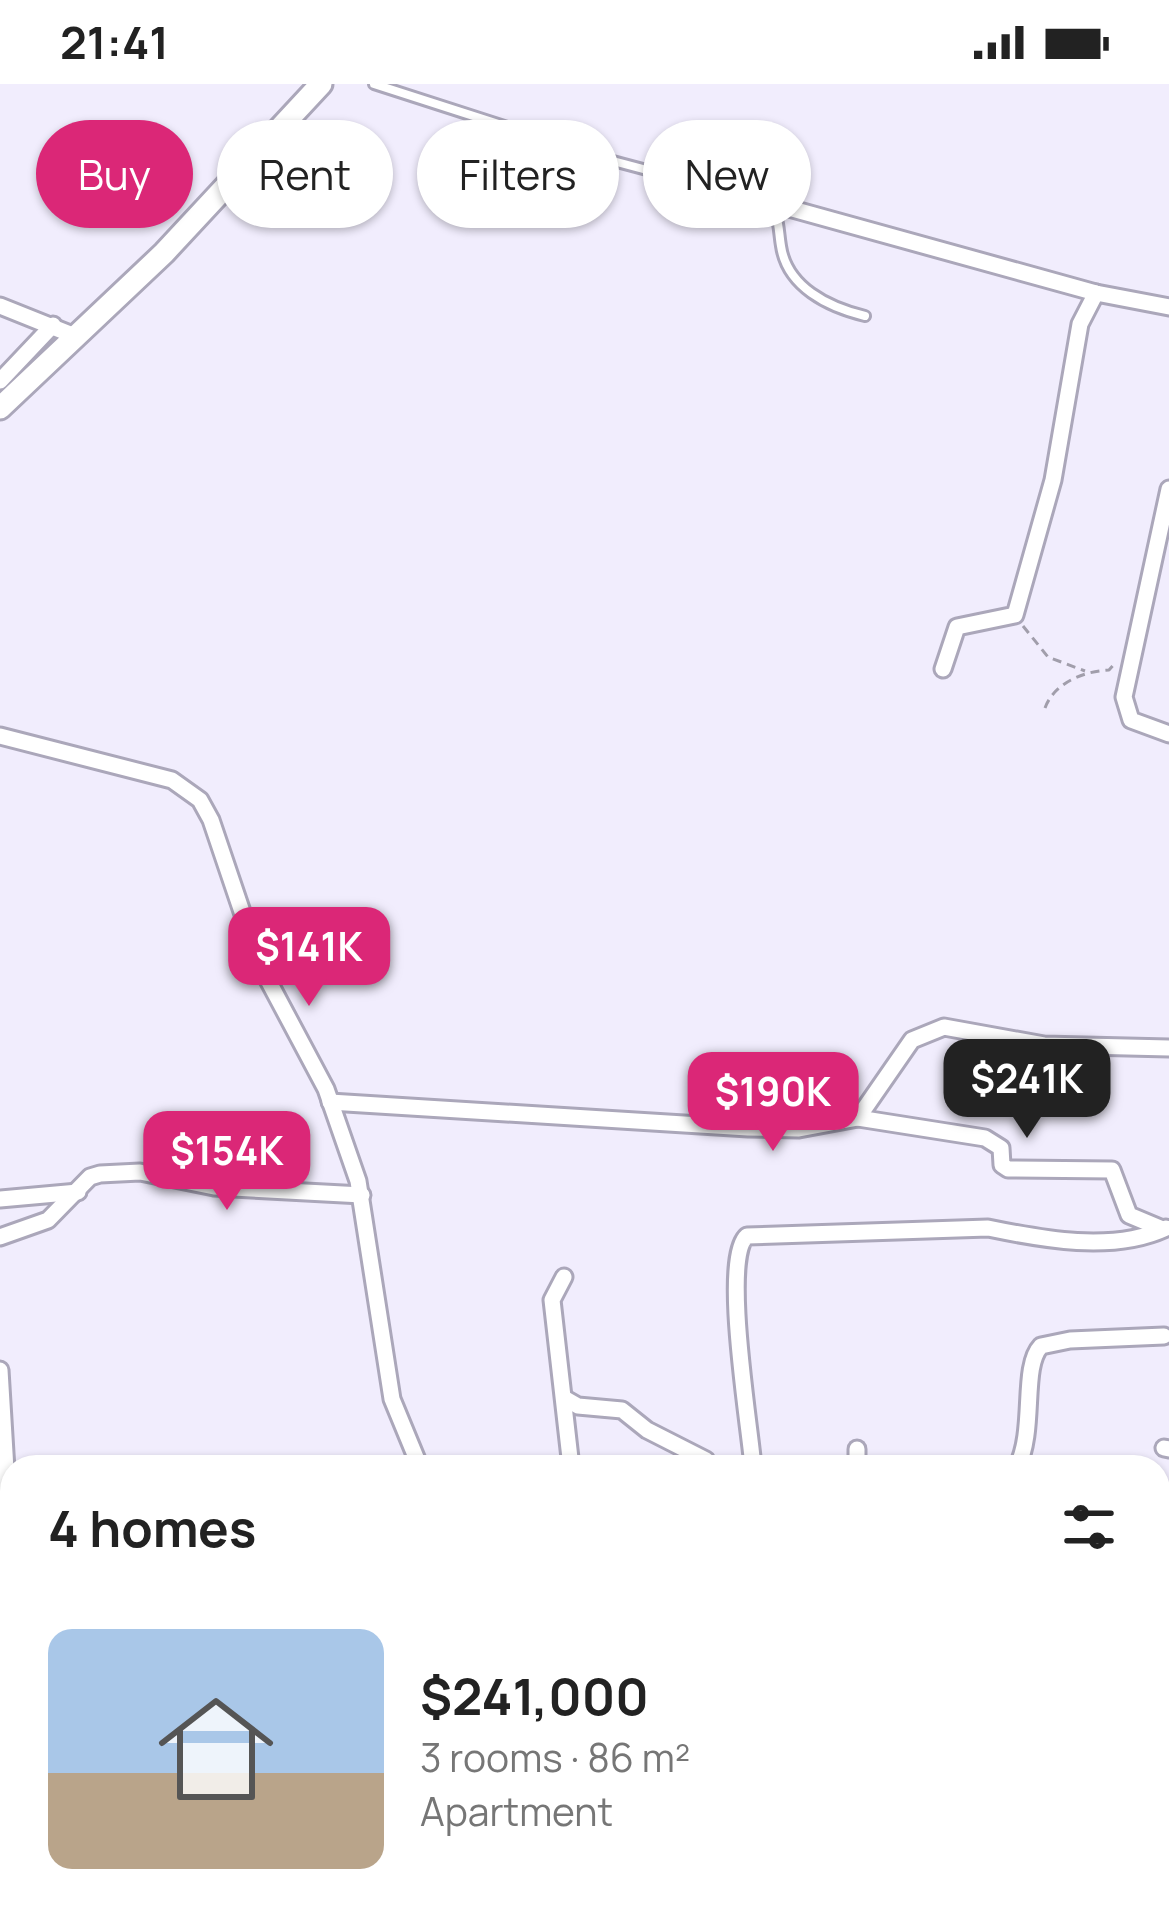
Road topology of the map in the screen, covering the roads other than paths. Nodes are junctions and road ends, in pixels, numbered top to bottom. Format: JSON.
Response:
{"nodes":[{"id":1,"x":321,"y":84,"type":"edge"},
{"id":2,"x":374,"y":84,"type":"edge"},
{"id":3,"x":643,"y":169,"type":"edge"},
{"id":4,"x":811,"y":214,"type":"edge"},
{"id":5,"x":779,"y":228,"type":"edge"},
{"id":6,"x":1096,"y":293,"type":"junction"},
{"id":7,"x":0,"y":306,"type":"edge"},
{"id":8,"x":1169,"y":307,"type":"edge"},
{"id":9,"x":865,"y":316,"type":"dead end"},
{"id":10,"x":53,"y":325,"type":"junction"},
{"id":11,"x":75,"y":336,"type":"junction"},
{"id":12,"x":0,"y":381,"type":"edge"},
{"id":13,"x":0,"y":408,"type":"edge"},
{"id":14,"x":1169,"y":489,"type":"edge"},
{"id":15,"x":943,"y":669,"type":"dead end"},
{"id":16,"x":1169,"y":734,"type":"edge"},
{"id":17,"x":0,"y":736,"type":"edge"},
{"id":18,"x":1169,"y":1048,"type":"edge"},
{"id":19,"x":330,"y":1102,"type":"junction"},
{"id":20,"x":858,"y":1118,"type":"junction"},
{"id":21,"x":78,"y":1192,"type":"junction"},
{"id":22,"x":362,"y":1196,"type":"junction"},
{"id":23,"x":0,"y":1198,"type":"edge"},
{"id":24,"x":1167,"y":1228,"type":"edge"},
{"id":25,"x":0,"y":1237,"type":"edge"},
{"id":26,"x":565,"y":1277,"type":"dead end"},
{"id":27,"x":1164,"y":1336,"type":"dead end"},
{"id":28,"x":0,"y":1370,"type":"edge"},
{"id":29,"x":564,"y":1398,"type":"junction"},
{"id":30,"x":857,"y":1449,"type":"dead end"},
{"id":31,"x":5,"y":1455,"type":"edge"},
{"id":32,"x":415,"y":1455,"type":"edge"},
{"id":33,"x":571,"y":1455,"type":"edge"},
{"id":34,"x":696,"y":1455,"type":"edge"},
{"id":35,"x":752,"y":1455,"type":"edge"},
{"id":36,"x":857,"y":1455,"type":"edge"},
{"id":37,"x":1021,"y":1455,"type":"edge"},
{"id":38,"x":656,"y":1923,"type":"edge"},
{"id":39,"x":671,"y":1923,"type":"edge"}],
"edges":[{"from":1,"to":11,"type":"street"},
{"from":2,"to":3,"type":"lane"},
{"from":4,"to":6,"type":"street"},
{"from":5,"to":9,"type":"lane"},
{"from":6,"to":8,"type":"street"},
{"from":6,"to":15,"type":"street"},
{"from":7,"to":10,"type":"street"},
{"from":10,"to":11,"type":"street"},
{"from":10,"to":12,"type":"street"},
{"from":11,"to":13,"type":"street"},
{"from":14,"to":16,"type":"street"},
{"from":17,"to":19,"type":"street"},
{"from":18,"to":20,"type":"street"},
{"from":19,"to":20,"type":"street"},
{"from":19,"to":22,"type":"street"},
{"from":20,"to":24,"type":"street"},
{"from":21,"to":22,"type":"street"},
{"from":21,"to":23,"type":"street"},
{"from":21,"to":25,"type":"street"},
{"from":22,"to":32,"type":"street"},
{"from":24,"to":35,"type":"street"},
{"from":26,"to":29,"type":"street"},
{"from":27,"to":37,"type":"street"},
{"from":28,"to":31,"type":"street"},
{"from":29,"to":33,"type":"street"},
{"from":29,"to":34,"type":"street"},
{"from":30,"to":36,"type":"street"},
{"from":38,"to":39,"type":"street"}]}
